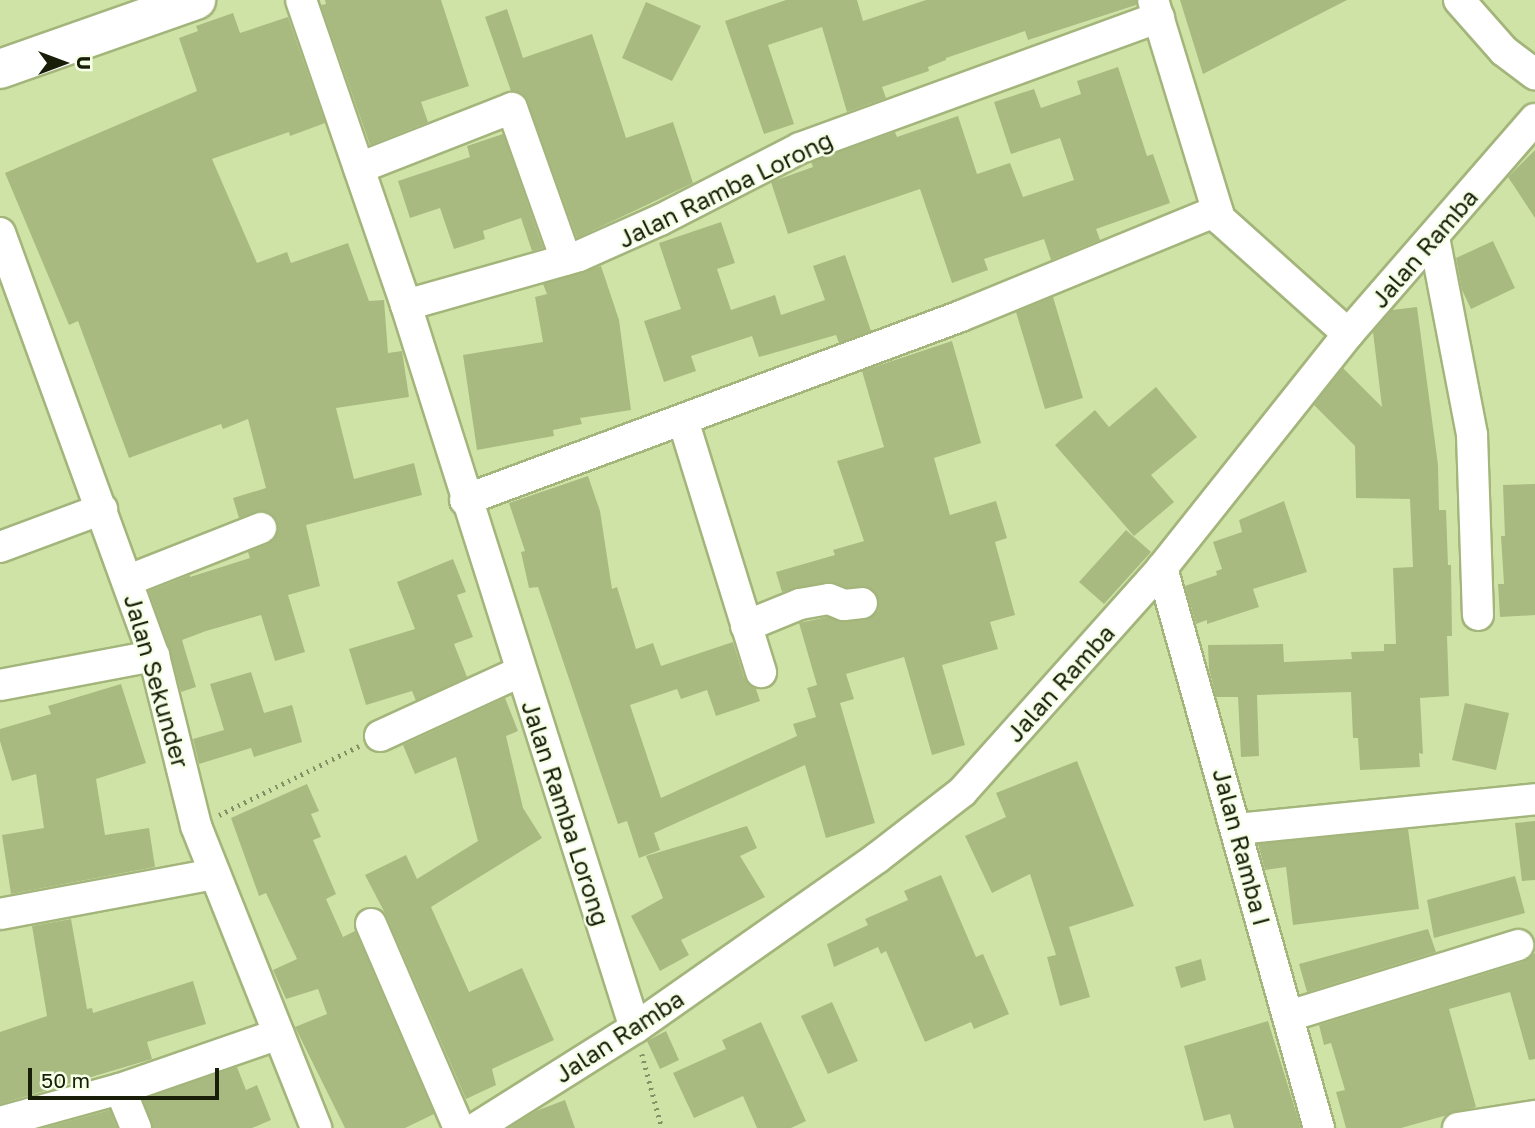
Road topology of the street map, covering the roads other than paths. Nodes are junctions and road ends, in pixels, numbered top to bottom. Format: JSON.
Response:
{"nodes":[{"id":1,"x":196,"y":0,"type":"edge"},
{"id":2,"x":301,"y":0,"type":"edge"},
{"id":3,"x":1459,"y":0,"type":"edge"},
{"id":4,"x":1156,"y":8,"type":"edge"},
{"id":5,"x":0,"y":69,"type":"edge"},
{"id":6,"x":1535,"y":74,"type":"edge"},
{"id":7,"x":1535,"y":120,"type":"edge"},
{"id":8,"x":359,"y":167,"type":"junction"},
{"id":9,"x":1217,"y":211,"type":"junction"},
{"id":10,"x":0,"y":233,"type":"edge"},
{"id":11,"x":1434,"y":237,"type":"junction"},
{"id":12,"x":566,"y":260,"type":"junction"},
{"id":13,"x":406,"y":305,"type":"junction"},
{"id":14,"x":1348,"y":334,"type":"junction"},
{"id":15,"x":683,"y":420,"type":"junction"},
{"id":16,"x":465,"y":500,"type":"junction"},
{"id":17,"x":102,"y":509,"type":"junction"},
{"id":18,"x":261,"y":528,"type":"dead end"},
{"id":19,"x":0,"y":547,"type":"edge"},
{"id":20,"x":1162,"y":568,"type":"junction"},
{"id":21,"x":129,"y":580,"type":"junction"},
{"id":22,"x":862,"y":603,"type":"dead end"},
{"id":23,"x":1479,"y":615,"type":"dead end"},
{"id":24,"x":746,"y":626,"type":"junction"},
{"id":25,"x":154,"y":656,"type":"junction"},
{"id":26,"x":520,"y":673,"type":"junction"},
{"id":27,"x":761,"y":673,"type":"dead end"},
{"id":28,"x":0,"y":685,"type":"edge"},
{"id":29,"x":380,"y":736,"type":"road end"},
{"id":30,"x":1535,"y":799,"type":"edge"},
{"id":31,"x":1237,"y":829,"type":"junction"},
{"id":32,"x":214,"y":874,"type":"junction"},
{"id":33,"x":0,"y":914,"type":"edge"},
{"id":34,"x":371,"y":924,"type":"dead end"},
{"id":35,"x":1518,"y":945,"type":"dead end"},
{"id":36,"x":1289,"y":1016,"type":"junction"},
{"id":37,"x":635,"y":1028,"type":"junction"},
{"id":38,"x":279,"y":1034,"type":"junction"},
{"id":39,"x":120,"y":1089,"type":"junction"},
{"id":40,"x":1535,"y":1116,"type":"edge"},
{"id":41,"x":0,"y":1122,"type":"edge"},
{"id":42,"x":136,"y":1128,"type":"edge"},
{"id":43,"x":316,"y":1128,"type":"edge"},
{"id":44,"x":459,"y":1128,"type":"edge"},
{"id":45,"x":476,"y":1128,"type":"edge"},
{"id":46,"x":1320,"y":1128,"type":"edge"},
{"id":47,"x":1458,"y":1128,"type":"edge"}],
"edges":[{"from":1,"to":5,"type":"main road"},
{"from":2,"to":8,"type":"street","name":"Jalan Ramba Lorong"},
{"from":3,"to":6,"type":"street"},
{"from":4,"to":9,"type":"street","name":"Jalan Ramba Lorong"},
{"from":4,"to":12,"type":"street","name":"Jalan Ramba Lorong"},
{"from":7,"to":11,"type":"street","name":"Jalan Ramba"},
{"from":8,"to":12,"type":"street"},
{"from":8,"to":13,"type":"street","name":"Jalan Ramba Lorong"},
{"from":9,"to":14,"type":"street","name":"Jalan Ramba Lorong"},
{"from":9,"to":15,"type":"street"},
{"from":10,"to":17,"type":"street","name":"Jalan Sekunder"},
{"from":11,"to":14,"type":"street","name":"Jalan Ramba"},
{"from":11,"to":23,"type":"street"},
{"from":12,"to":13,"type":"street","name":"Jalan Ramba Lorong"},
{"from":13,"to":16,"type":"street","name":"Jalan Ramba Lorong"},
{"from":14,"to":20,"type":"street","name":"Jalan Ramba"},
{"from":15,"to":16,"type":"street"},
{"from":15,"to":24,"type":"street"},
{"from":16,"to":26,"type":"street","name":"Jalan Ramba Lorong"},
{"from":17,"to":19,"type":"street"},
{"from":17,"to":21,"type":"street","name":"Jalan Sekunder"},
{"from":18,"to":21,"type":"street"},
{"from":20,"to":31,"type":"street","name":"Jalan Ramba I"},
{"from":20,"to":37,"type":"street","name":"Jalan Ramba"},
{"from":21,"to":25,"type":"street","name":"Jalan Sekunder"},
{"from":22,"to":24,"type":"street"},
{"from":24,"to":27,"type":"street"},
{"from":25,"to":28,"type":"street"},
{"from":25,"to":32,"type":"street","name":"Jalan Sekunder"},
{"from":26,"to":29,"type":"street"},
{"from":26,"to":37,"type":"street","name":"Jalan Ramba Lorong"},
{"from":30,"to":31,"type":"street"},
{"from":31,"to":36,"type":"street","name":"Jalan Ramba I"},
{"from":32,"to":33,"type":"street"},
{"from":32,"to":38,"type":"street","name":"Jalan Sekunder"},
{"from":34,"to":44,"type":"street"},
{"from":35,"to":36,"type":"street"},
{"from":36,"to":46,"type":"street","name":"Jalan Ramba I"},
{"from":37,"to":45,"type":"street","name":"Jalan Ramba"},
{"from":38,"to":39,"type":"street"},
{"from":38,"to":43,"type":"street","name":"Jalan Sekunder"},
{"from":39,"to":41,"type":"street"},
{"from":39,"to":42,"type":"street"},
{"from":40,"to":47,"type":"street"}]}
